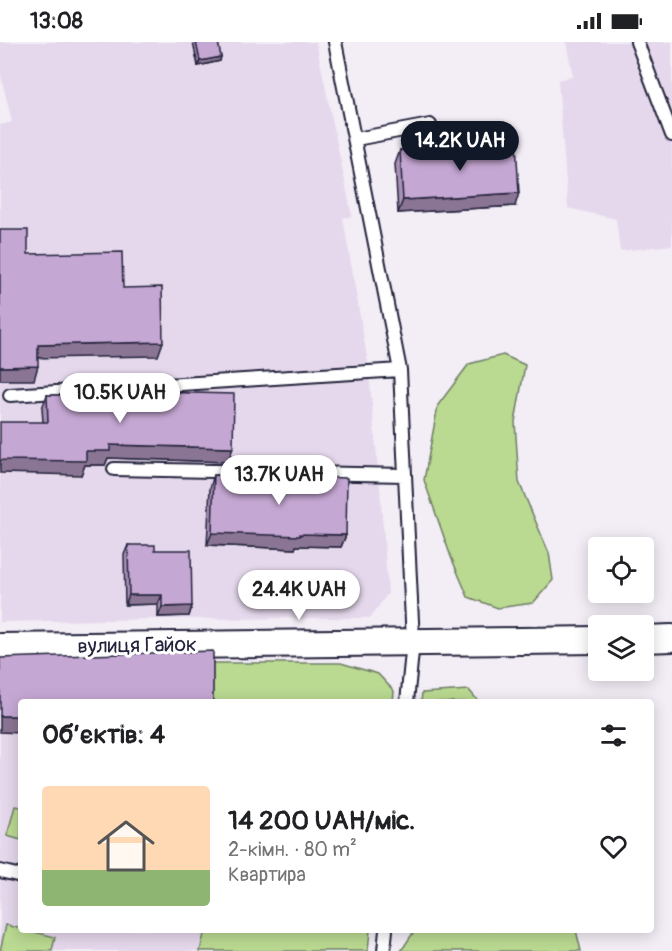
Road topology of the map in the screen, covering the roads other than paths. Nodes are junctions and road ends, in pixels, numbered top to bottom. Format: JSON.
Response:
{"nodes":[{"id":1,"x":335,"y":42,"type":"edge"},
{"id":2,"x":636,"y":42,"type":"edge"},
{"id":3,"x":430,"y":125,"type":"dead end"},
{"id":4,"x":672,"y":135,"type":"edge"},
{"id":5,"x":356,"y":139,"type":"junction"},
{"id":6,"x":400,"y":370,"type":"junction"},
{"id":7,"x":10,"y":395,"type":"dead end"},
{"id":8,"x":114,"y":469,"type":"dead end"},
{"id":9,"x":405,"y":475,"type":"junction"},
{"id":10,"x":672,"y":638,"type":"edge"},
{"id":11,"x":654,"y":639,"type":"edge"},
{"id":12,"x":588,"y":640,"type":"edge"},
{"id":13,"x":413,"y":642,"type":"junction"},
{"id":14,"x":0,"y":647,"type":"edge"},
{"id":15,"x":407,"y":699,"type":"edge"},
{"id":16,"x":0,"y":871,"type":"edge"},
{"id":17,"x":18,"y":875,"type":"edge"},
{"id":18,"x":386,"y":933,"type":"edge"},
{"id":19,"x":384,"y":951,"type":"edge"}],
"edges":[{"from":1,"to":5,"type":"lane"},
{"from":2,"to":4,"type":"lane"},
{"from":3,"to":5,"type":"lane"},
{"from":5,"to":6,"type":"lane"},
{"from":6,"to":7,"type":"lane"},
{"from":6,"to":9,"type":"lane"},
{"from":8,"to":9,"type":"lane"},
{"from":9,"to":13,"type":"lane"},
{"from":10,"to":11,"type":"street"},
{"from":12,"to":13,"type":"street","name":"вулиця Гайок"},
{"from":13,"to":14,"type":"street","name":"вулиця Гайок"},
{"from":13,"to":15,"type":"lane"},
{"from":16,"to":17,"type":"lane"},
{"from":18,"to":19,"type":"lane"}]}
